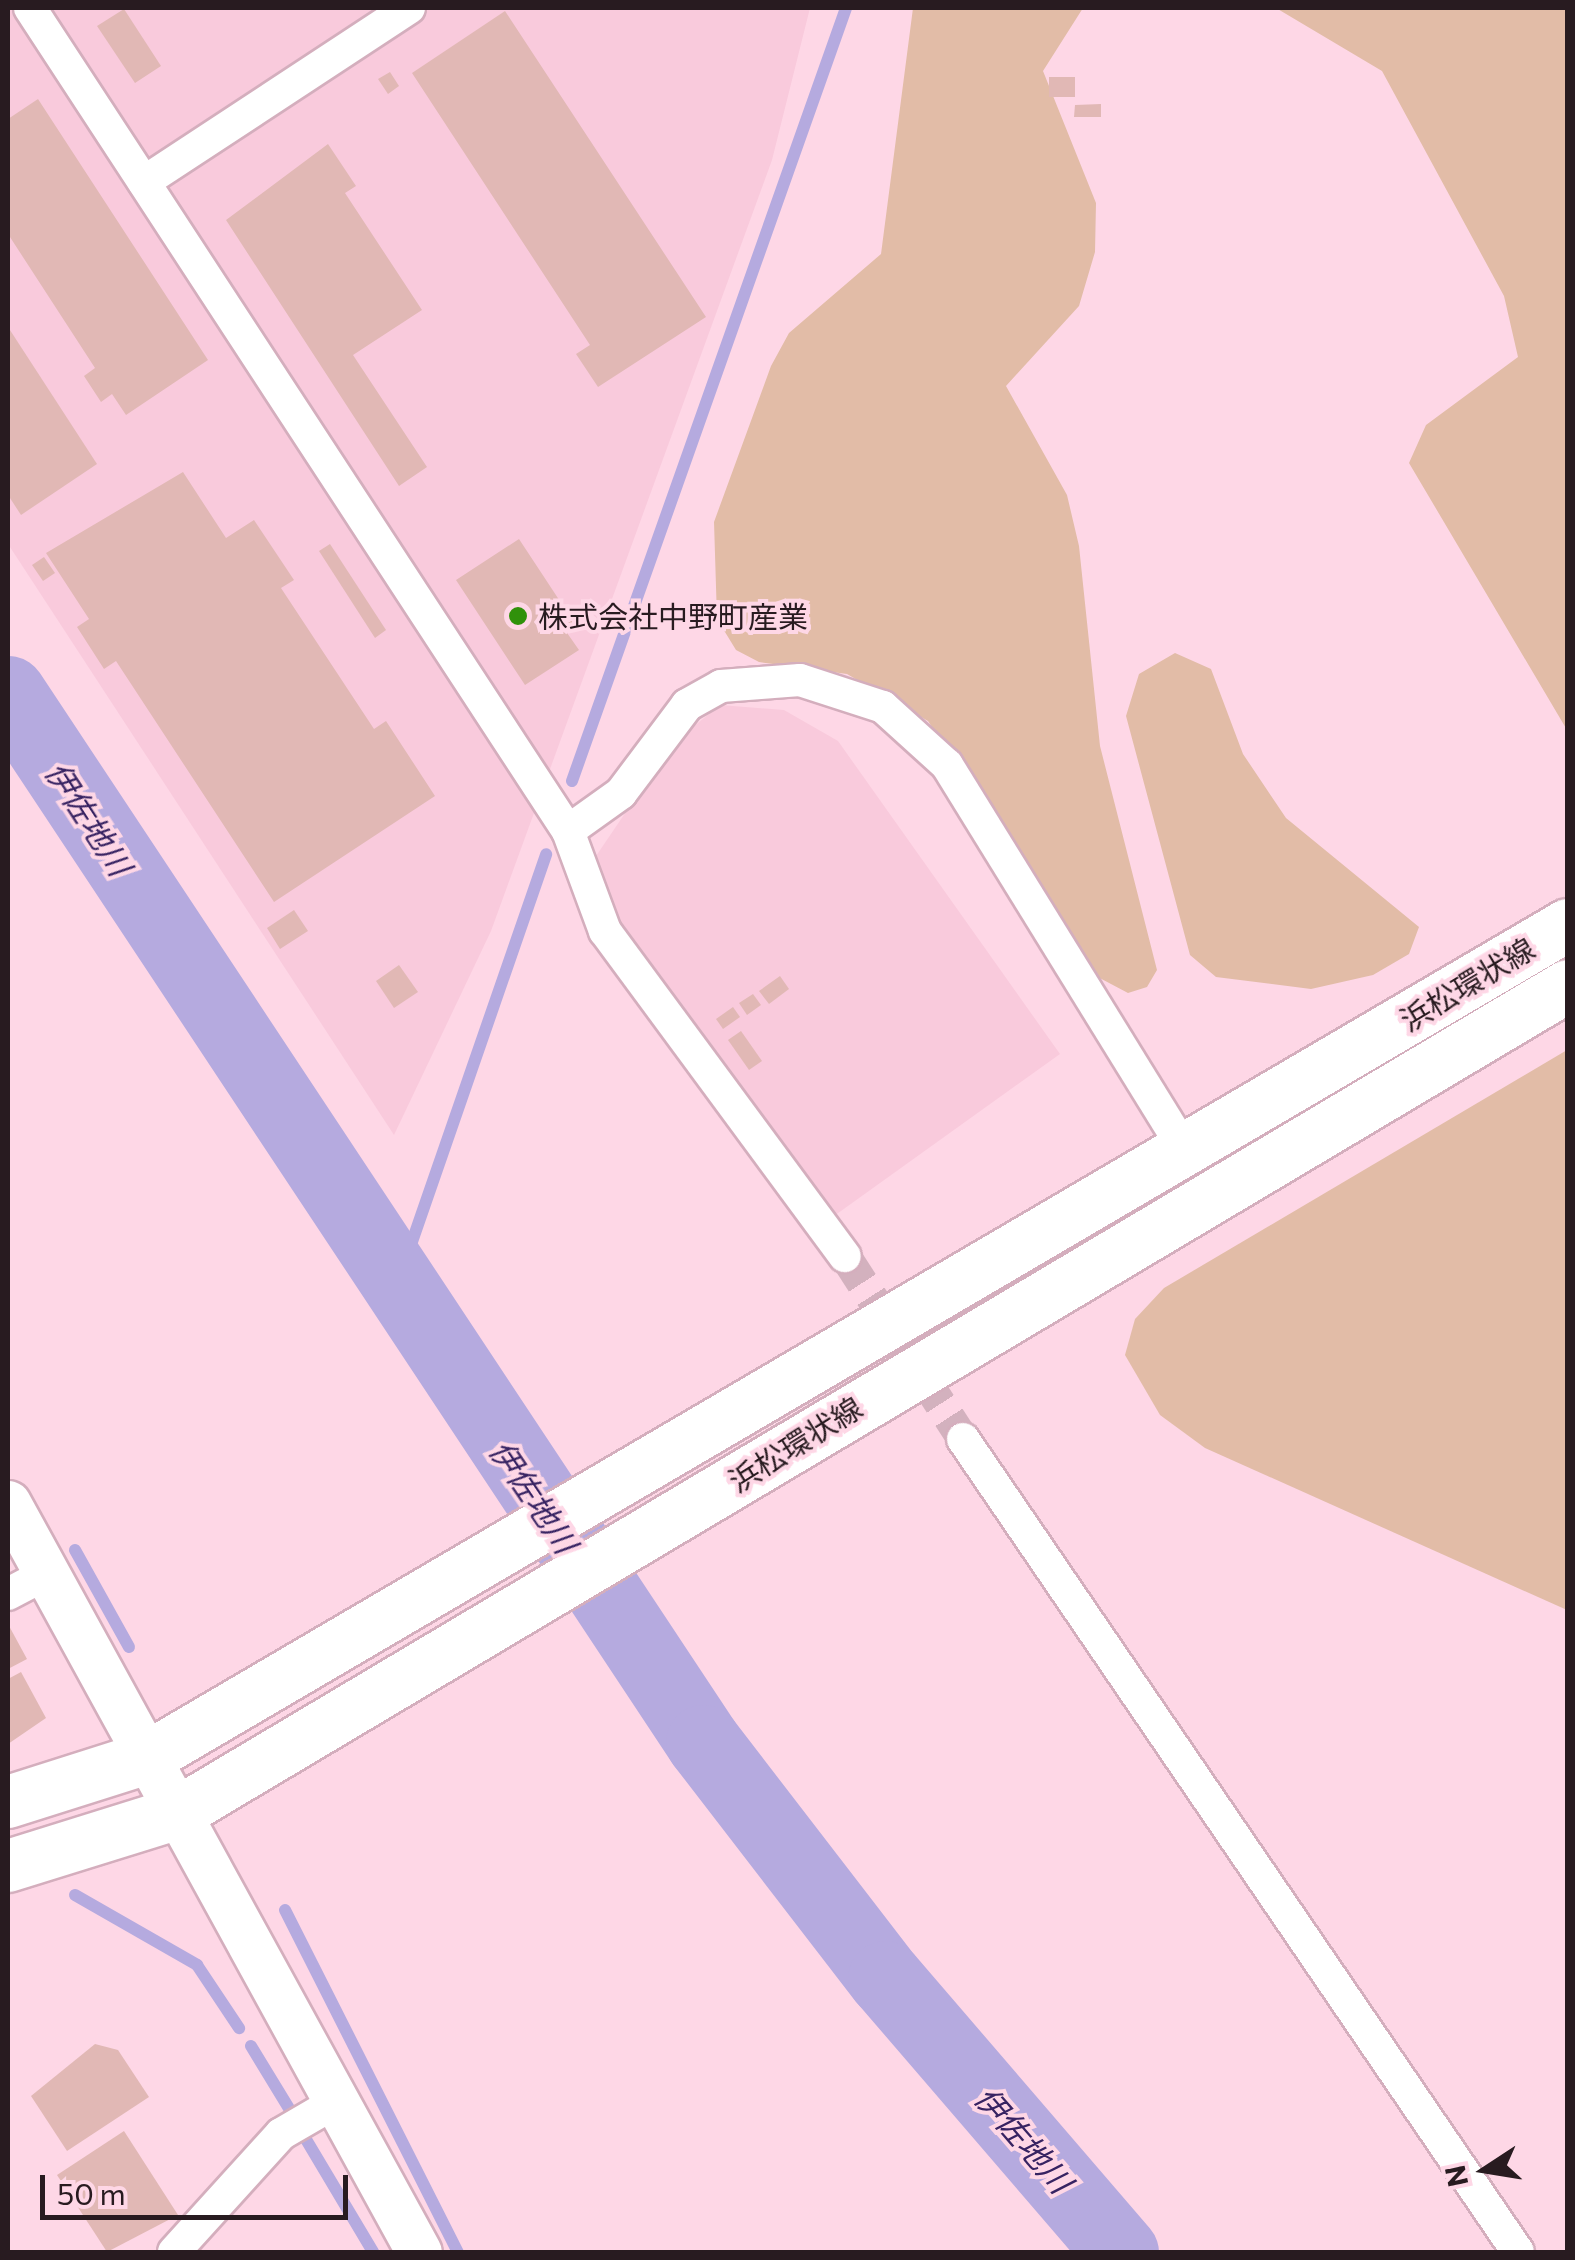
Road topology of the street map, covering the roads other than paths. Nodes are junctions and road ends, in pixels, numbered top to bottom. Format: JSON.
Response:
{"nodes":[{"id":1,"x":30,"y":8,"type":"edge"},
{"id":2,"x":409,"y":8,"type":"edge"},
{"id":3,"x":144,"y":182,"type":"junction"},
{"id":4,"x":568,"y":831,"type":"junction"},
{"id":5,"x":1568,"y":925,"type":"edge"},
{"id":6,"x":1568,"y":986,"type":"edge"},
{"id":7,"x":1185,"y":1151,"type":"junction"},
{"id":8,"x":844,"y":1256,"type":"tunnel mouth"},
{"id":9,"x":963,"y":1439,"type":"tunnel mouth"},
{"id":10,"x":8,"y":1503,"type":"edge"},
{"id":11,"x":27,"y":1584,"type":"edge"},
{"id":12,"x":148,"y":1758,"type":"junction"},
{"id":13,"x":8,"y":1802,"type":"edge"},
{"id":14,"x":178,"y":1813,"type":"junction"},
{"id":15,"x":8,"y":1866,"type":"edge"},
{"id":16,"x":336,"y":2102,"type":"junction"},
{"id":17,"x":174,"y":2252,"type":"edge"},
{"id":18,"x":419,"y":2252,"type":"edge"},
{"id":19,"x":1518,"y":2252,"type":"edge"}],
"edges":[{"from":1,"to":3,"type":"street"},
{"from":2,"to":3,"type":"street"},
{"from":3,"to":4,"type":"street"},
{"from":4,"to":7,"type":"street"},
{"from":4,"to":8,"type":"street"},
{"from":5,"to":7,"type":"main road","name":"浜松環状線"},
{"from":6,"to":14,"type":"main road","name":"浜松環状線"},
{"from":7,"to":12,"type":"main road","name":"浜松環状線"},
{"from":9,"to":19,"type":"street"},
{"from":10,"to":11,"type":"street"},
{"from":11,"to":12,"type":"street"},
{"from":12,"to":13,"type":"main road","name":"浜松環状線"},
{"from":12,"to":14,"type":"street"},
{"from":14,"to":15,"type":"main road","name":"浜松環状線"},
{"from":14,"to":16,"type":"street"},
{"from":16,"to":17,"type":"street"},
{"from":16,"to":18,"type":"street"}]}
